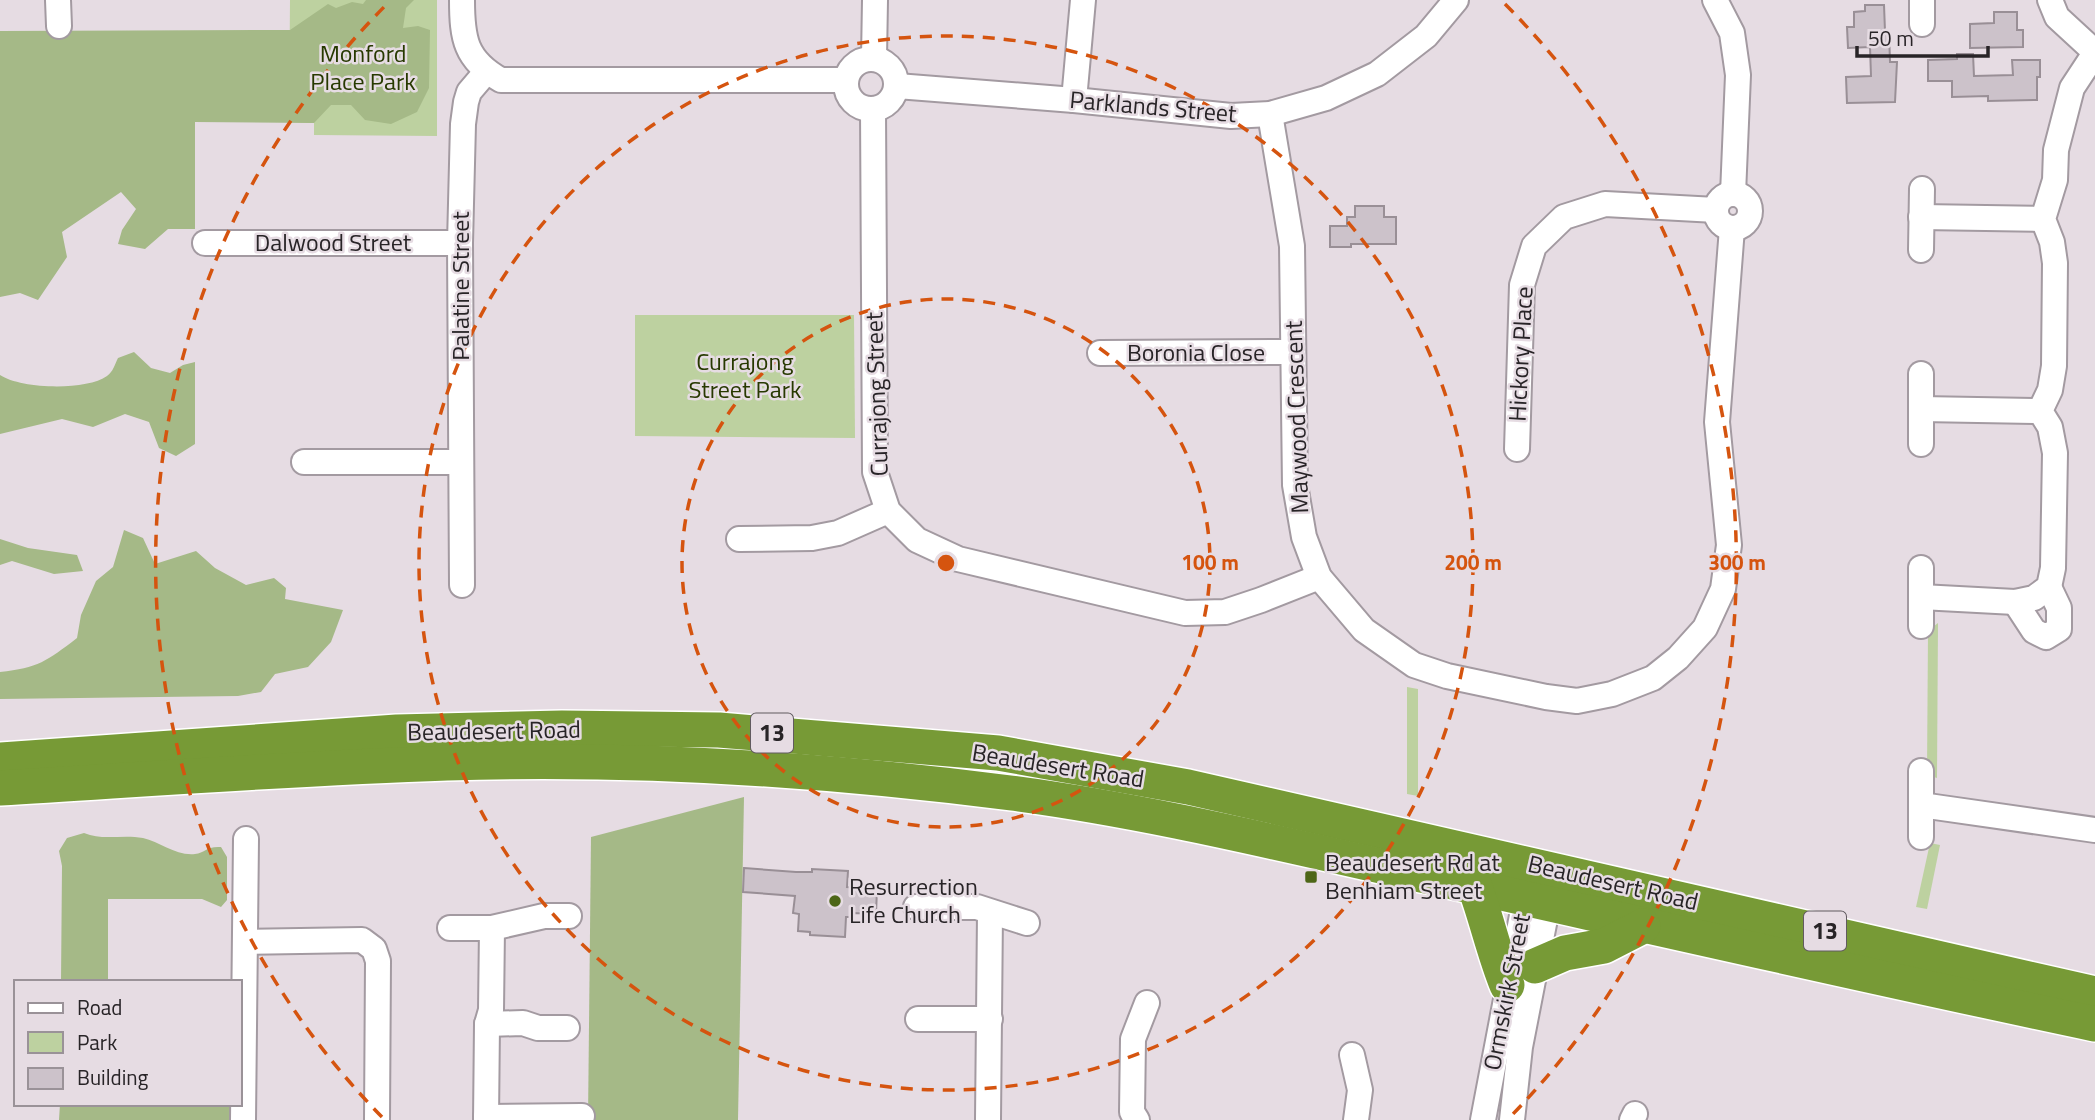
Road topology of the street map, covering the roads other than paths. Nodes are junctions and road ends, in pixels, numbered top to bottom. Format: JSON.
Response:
{"nodes":[{"id":1,"x":58,"y":0,"type":"edge"},
{"id":2,"x":462,"y":0,"type":"edge"},
{"id":3,"x":875,"y":0,"type":"edge"},
{"id":4,"x":1083,"y":0,"type":"edge"},
{"id":5,"x":1456,"y":0,"type":"edge"},
{"id":6,"x":1715,"y":0,"type":"edge"},
{"id":7,"x":2050,"y":0,"type":"edge"},
{"id":8,"x":59,"y":26,"type":"dead end"},
{"id":9,"x":2095,"y":52,"type":"edge"},
{"id":10,"x":874,"y":58,"type":"junction"},
{"id":11,"x":486,"y":72,"type":"junction"},
{"id":12,"x":846,"y":80,"type":"junction"},
{"id":13,"x":897,"y":86,"type":"junction"},
{"id":14,"x":1074,"y":100,"type":"junction"},
{"id":15,"x":873,"y":109,"type":"junction"},
{"id":16,"x":1270,"y":114,"type":"junction"},
{"id":17,"x":1922,"y":189,"type":"dead end"},
{"id":18,"x":1727,"y":210,"type":"junction"},
{"id":19,"x":1921,"y":217,"type":"junction"},
{"id":20,"x":2043,"y":219,"type":"junction"},
{"id":21,"x":205,"y":243,"type":"dead end"},
{"id":22,"x":460,"y":243,"type":"junction"},
{"id":23,"x":1922,"y":250,"type":"dead end"},
{"id":24,"x":1293,"y":352,"type":"junction"},
{"id":25,"x":1100,"y":353,"type":"dead end"},
{"id":26,"x":1921,"y":374,"type":"dead end"},
{"id":27,"x":1921,"y":409,"type":"junction"},
{"id":28,"x":2040,"y":411,"type":"junction"},
{"id":29,"x":1921,"y":444,"type":"dead end"},
{"id":30,"x":1517,"y":449,"type":"dead end"},
{"id":31,"x":304,"y":462,"type":"dead end"},
{"id":32,"x":461,"y":462,"type":"junction"},
{"id":33,"x":888,"y":511,"type":"junction"},
{"id":34,"x":739,"y":539,"type":"dead end"},
{"id":35,"x":1921,"y":568,"type":"dead end"},
{"id":36,"x":1320,"y":577,"type":"junction"},
{"id":37,"x":462,"y":585,"type":"dead end"},
{"id":38,"x":2049,"y":587,"type":"junction"},
{"id":39,"x":1921,"y":597,"type":"junction"},
{"id":40,"x":2015,"y":602,"type":"junction"},
{"id":41,"x":1921,"y":626,"type":"dead end"},
{"id":42,"x":0,"y":760,"type":"edge"},
{"id":43,"x":1921,"y":771,"type":"dead end"},
{"id":44,"x":0,"y":788,"type":"edge"},
{"id":45,"x":1921,"y":805,"type":"junction"},
{"id":46,"x":2095,"y":830,"type":"edge"},
{"id":47,"x":1920,"y":838,"type":"dead end"},
{"id":48,"x":246,"y":839,"type":"dead end"},
{"id":49,"x":1540,"y":884,"type":"junction"},
{"id":50,"x":1475,"y":887,"type":"junction"},
{"id":51,"x":916,"y":907,"type":"dead end"},
{"id":52,"x":990,"y":913,"type":"junction"},
{"id":53,"x":569,"y":916,"type":"dead end"},
{"id":54,"x":1027,"y":923,"type":"dead end"},
{"id":55,"x":1643,"y":926,"type":"junction"},
{"id":56,"x":450,"y":928,"type":"dead end"},
{"id":57,"x":492,"y":928,"type":"junction"},
{"id":58,"x":245,"y":942,"type":"junction"},
{"id":59,"x":1535,"y":966,"type":"junction"},
{"id":60,"x":1507,"y":985,"type":"junction"},
{"id":61,"x":2095,"y":994,"type":"edge"},
{"id":62,"x":1147,"y":1003,"type":"dead end"},
{"id":63,"x":918,"y":1019,"type":"dead end"},
{"id":64,"x":990,"y":1019,"type":"junction"},
{"id":65,"x":486,"y":1024,"type":"junction"},
{"id":66,"x":2095,"y":1024,"type":"edge"},
{"id":67,"x":567,"y":1028,"type":"dead end"},
{"id":68,"x":1352,"y":1055,"type":"dead end"},
{"id":69,"x":582,"y":1116,"type":"dead end"},
{"id":70,"x":486,"y":1118,"type":"edge"},
{"id":71,"x":243,"y":1120,"type":"edge"},
{"id":72,"x":377,"y":1120,"type":"edge"},
{"id":73,"x":988,"y":1120,"type":"edge"},
{"id":74,"x":1137,"y":1120,"type":"edge"},
{"id":75,"x":1356,"y":1120,"type":"edge"},
{"id":76,"x":1483,"y":1120,"type":"edge"},
{"id":77,"x":1512,"y":1120,"type":"edge"}],
"edges":[{"from":1,"to":8,"type":"street"},
{"from":2,"to":11,"type":"street"},
{"from":3,"to":10,"type":"street"},
{"from":4,"to":14,"type":"street"},
{"from":5,"to":16,"type":"street","name":"Parklands Street"},
{"from":6,"to":18,"type":"street","name":"Maywood Crescent"},
{"from":7,"to":9,"type":"street"},
{"from":9,"to":20,"type":"street"},
{"from":10,"to":12,"type":"street"},
{"from":10,"to":13,"type":"street"},
{"from":11,"to":12,"type":"street"},
{"from":11,"to":22,"type":"street","name":"Palatine Street"},
{"from":12,"to":15,"type":"street"},
{"from":13,"to":14,"type":"street","name":"Parklands Street"},
{"from":13,"to":15,"type":"street"},
{"from":14,"to":16,"type":"street","name":"Parklands Street"},
{"from":15,"to":33,"type":"street","name":"Currajong Street"},
{"from":16,"to":24,"type":"street","name":"Maywood Crescent"},
{"from":17,"to":19,"type":"street"},
{"from":18,"to":30,"type":"street","name":"Hickory Place"},
{"from":18,"to":36,"type":"street","name":"Maywood Crescent"},
{"from":19,"to":20,"type":"street"},
{"from":19,"to":23,"type":"street"},
{"from":20,"to":28,"type":"street"},
{"from":21,"to":22,"type":"street","name":"Dalwood Street"},
{"from":22,"to":32,"type":"street","name":"Palatine Street"},
{"from":24,"to":25,"type":"street","name":"Boronia Close"},
{"from":24,"to":36,"type":"street","name":"Maywood Crescent"},
{"from":26,"to":27,"type":"street"},
{"from":27,"to":28,"type":"street"},
{"from":27,"to":29,"type":"street"},
{"from":28,"to":38,"type":"street"},
{"from":31,"to":32,"type":"street"},
{"from":32,"to":37,"type":"street","name":"Palatine Street"},
{"from":33,"to":34,"type":"street"},
{"from":33,"to":36,"type":"street","name":"Currajong Street"},
{"from":35,"to":39,"type":"street"},
{"from":38,"to":40,"type":"street"},
{"from":38,"to":40,"type":"street"},
{"from":39,"to":40,"type":"street"},
{"from":39,"to":41,"type":"street"},
{"from":42,"to":49,"type":"highway","name":"Beaudesert Road","number":"13"},
{"from":43,"to":45,"type":"street"},
{"from":44,"to":50,"type":"highway","name":"Beaudesert Road","number":"13"},
{"from":45,"to":46,"type":"street"},
{"from":45,"to":47,"type":"street"},
{"from":48,"to":58,"type":"street"},
{"from":49,"to":50,"type":"highway","name":"Beaudesert Road","number":"13"},
{"from":49,"to":55,"type":"highway","name":"Beaudesert Road","number":"13"},
{"from":49,"to":59,"type":"street","name":"Ormskirk Street"},
{"from":49,"to":60,"type":"street","name":"Ormskirk Street"},
{"from":49,"to":61,"type":"highway","name":"Beaudesert Road","number":"13"},
{"from":50,"to":60,"type":"highway"},
{"from":51,"to":52,"type":"street"},
{"from":52,"to":54,"type":"street"},
{"from":52,"to":64,"type":"street"},
{"from":53,"to":57,"type":"street"},
{"from":55,"to":59,"type":"highway"},
{"from":55,"to":66,"type":"highway","name":"Beaudesert Road","number":"13"},
{"from":56,"to":57,"type":"street"},
{"from":57,"to":65,"type":"street"},
{"from":58,"to":71,"type":"street"},
{"from":58,"to":72,"type":"street"},
{"from":59,"to":77,"type":"street","name":"Ormskirk Street"},
{"from":60,"to":76,"type":"street","name":"Ormskirk Street"},
{"from":62,"to":74,"type":"street"},
{"from":63,"to":64,"type":"street"},
{"from":64,"to":73,"type":"street"},
{"from":65,"to":67,"type":"street"},
{"from":65,"to":70,"type":"street"},
{"from":68,"to":75,"type":"street"},
{"from":69,"to":70,"type":"street"}]}
